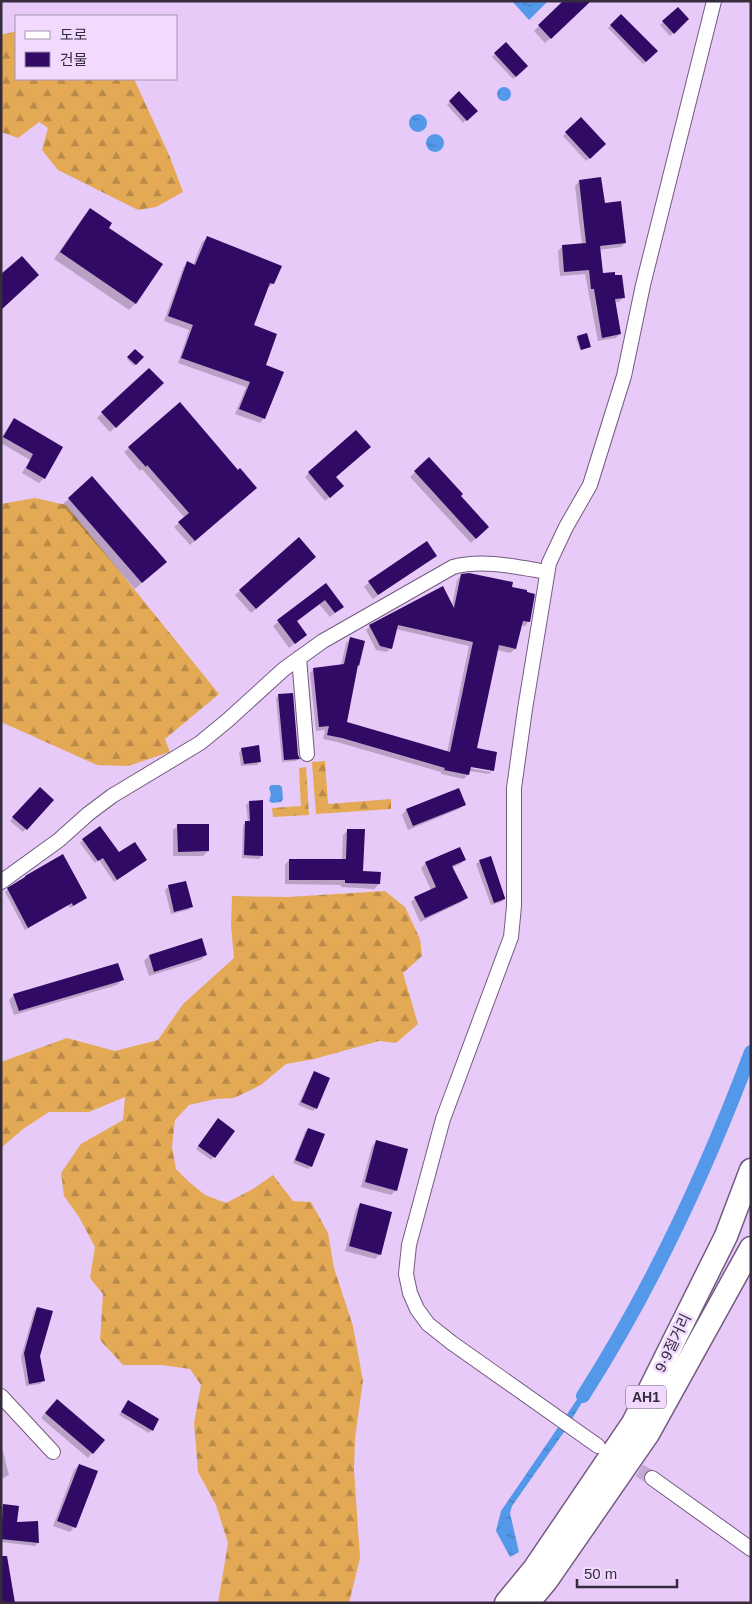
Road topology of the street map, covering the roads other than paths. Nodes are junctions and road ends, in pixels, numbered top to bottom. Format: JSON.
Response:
{"nodes":[{"id":1,"x":714,"y":1,"type":"edge"},
{"id":2,"x":547,"y":572,"type":"junction"},
{"id":3,"x":299,"y":658,"type":"junction"},
{"id":4,"x":307,"y":754,"type":"dead end"},
{"id":5,"x":1,"y":882,"type":"edge"},
{"id":6,"x":751,"y":1170,"type":"edge"},
{"id":7,"x":751,"y":1248,"type":"edge"},
{"id":8,"x":1,"y":1396,"type":"edge"},
{"id":9,"x":598,"y":1446,"type":"dead end"},
{"id":10,"x":53,"y":1452,"type":"dead end"},
{"id":11,"x":652,"y":1478,"type":"tunnel mouth"},
{"id":12,"x":751,"y":1549,"type":"edge"},
{"id":13,"x":506,"y":1603,"type":"edge"},
{"id":14,"x":528,"y":1603,"type":"edge"}],
"edges":[{"from":1,"to":2,"type":"street"},
{"from":2,"to":3,"type":"street"},
{"from":2,"to":9,"type":"street"},
{"from":3,"to":4,"type":"street"},
{"from":3,"to":5,"type":"street"},
{"from":6,"to":13,"type":"highway","name":"9·9절거리","number":"AH1"},
{"from":7,"to":14,"type":"highway","name":"9·9절거리","number":"AH1"},
{"from":8,"to":10,"type":"street"},
{"from":11,"to":12,"type":"street"}]}
